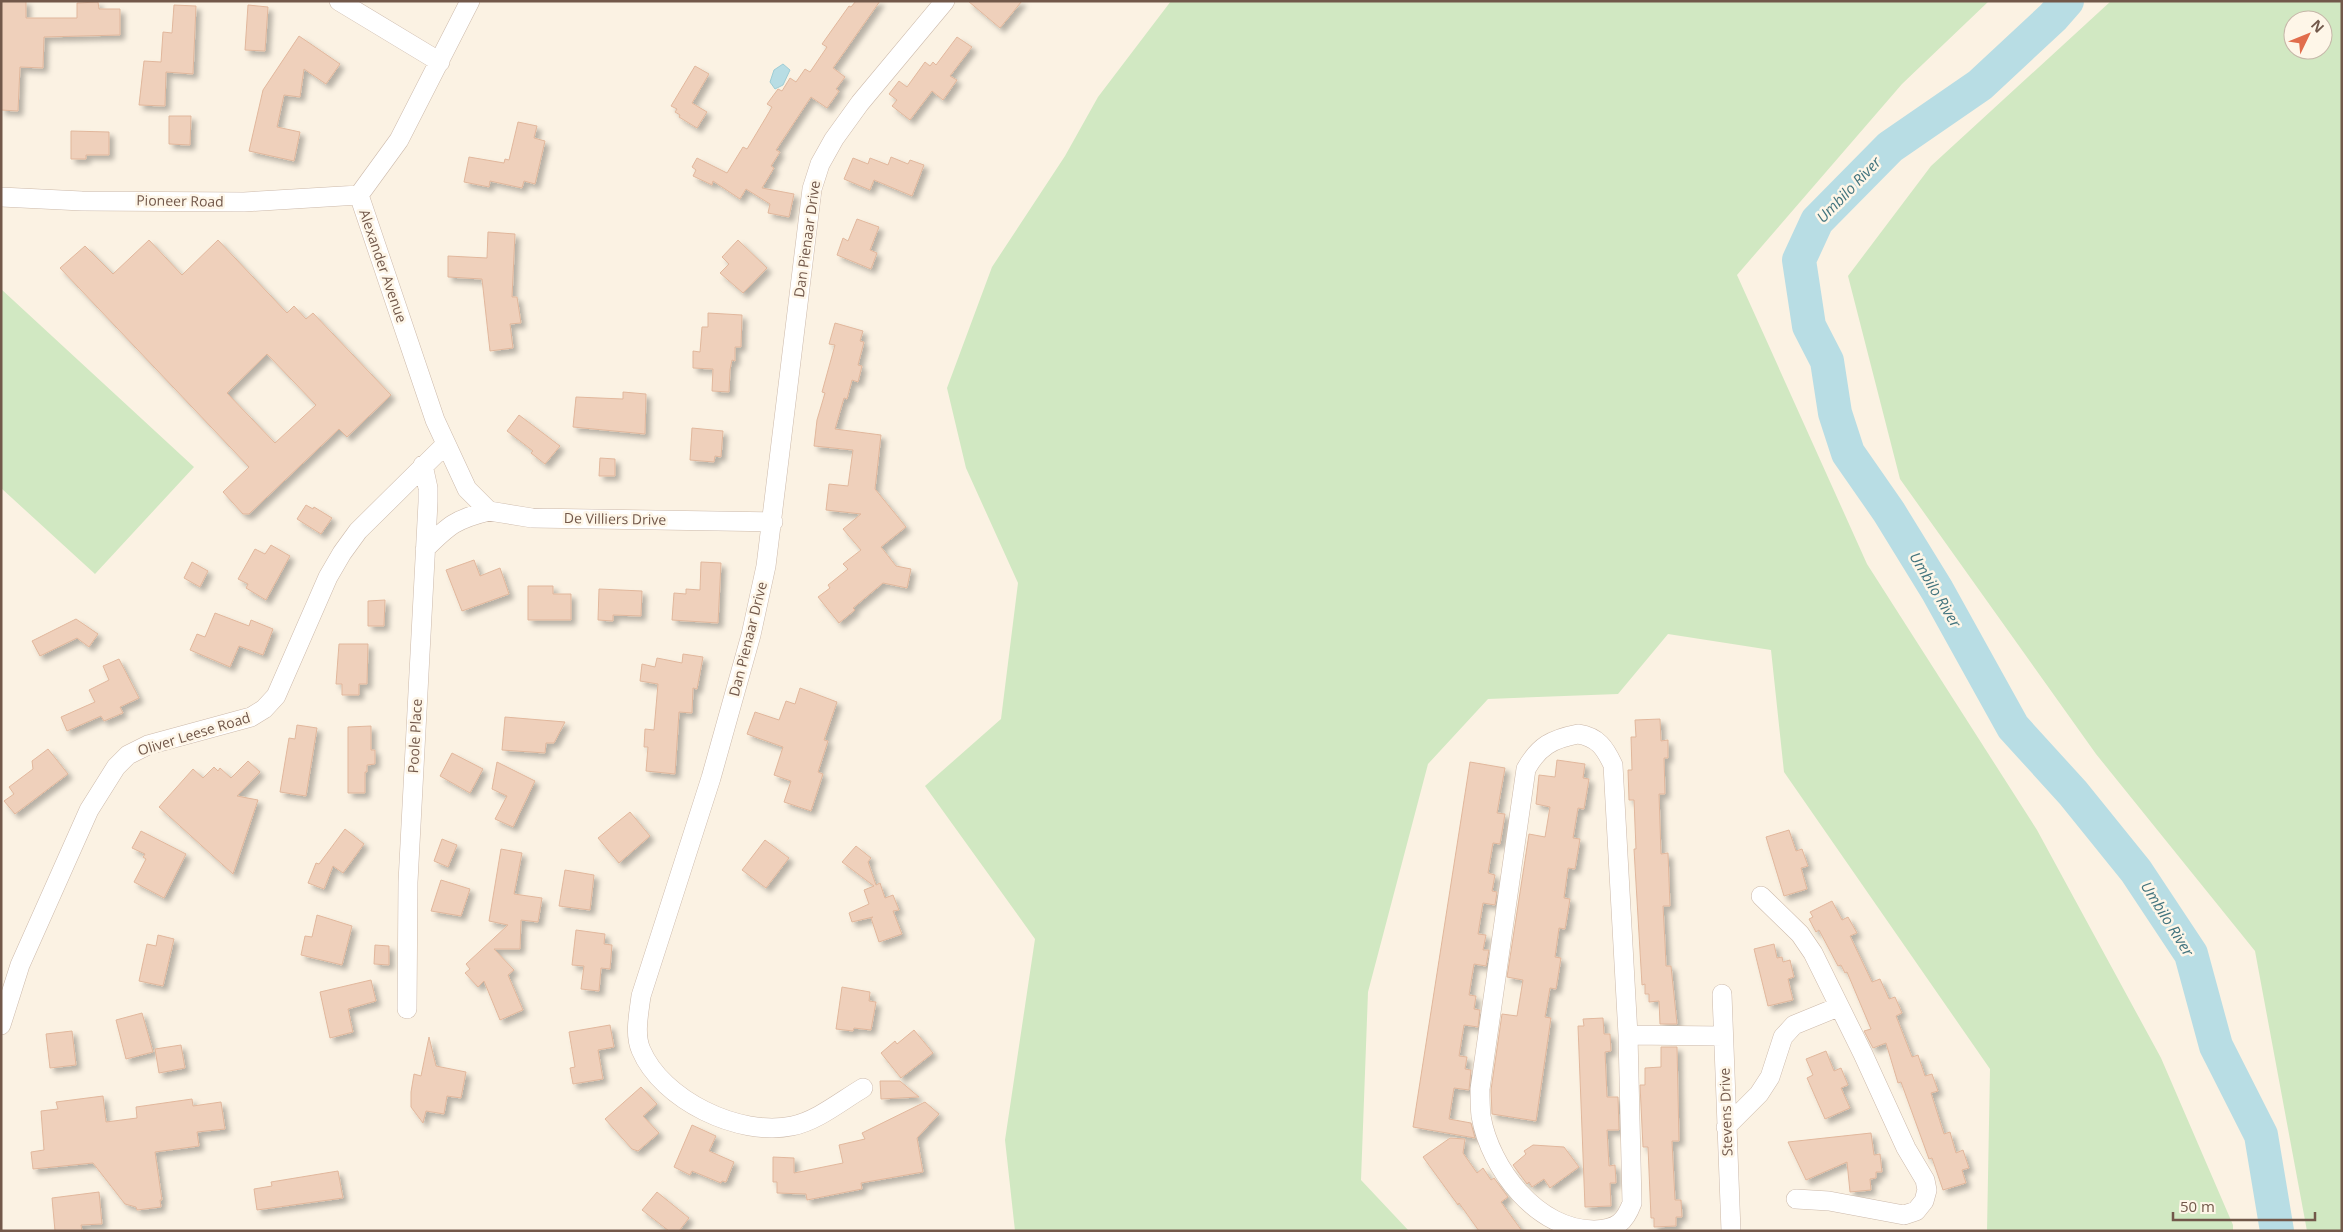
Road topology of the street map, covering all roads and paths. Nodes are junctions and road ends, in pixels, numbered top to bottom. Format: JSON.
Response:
{"nodes":[{"id":1,"x":339,"y":1,"type":"edge"},
{"id":2,"x":470,"y":1,"type":"edge"},
{"id":3,"x":946,"y":1,"type":"edge"},
{"id":4,"x":440,"y":62,"type":"junction"},
{"id":5,"x":359,"y":195,"type":"junction"},
{"id":6,"x":1,"y":197,"type":"edge"},
{"id":7,"x":445,"y":445,"type":"junction"},
{"id":8,"x":423,"y":465,"type":"junction"},
{"id":9,"x":490,"y":511,"type":"junction"},
{"id":10,"x":772,"y":522,"type":"junction"},
{"id":11,"x":425,"y":549,"type":"junction"},
{"id":12,"x":1762,"y":896,"type":"dead end"},
{"id":13,"x":1722,"y":994,"type":"dead end"},
{"id":14,"x":1838,"y":1007,"type":"junction"},
{"id":15,"x":407,"y":1009,"type":"dead end"},
{"id":16,"x":1,"y":1025,"type":"edge"},
{"id":17,"x":1628,"y":1035,"type":"junction"},
{"id":18,"x":1724,"y":1036,"type":"junction"},
{"id":19,"x":863,"y":1088,"type":"dead end"},
{"id":20,"x":1726,"y":1127,"type":"junction"},
{"id":21,"x":1796,"y":1199,"type":"dead end"},
{"id":22,"x":1731,"y":1231,"type":"edge"}],
"edges":[{"from":1,"to":4,"type":"street"},
{"from":2,"to":4,"type":"street","name":"Alexander Avenue"},
{"from":3,"to":10,"type":"street","name":"Dan Pienaar Drive"},
{"from":4,"to":5,"type":"street","name":"Alexander Avenue"},
{"from":5,"to":6,"type":"street","name":"Pioneer Road"},
{"from":5,"to":7,"type":"street","name":"Alexander Avenue"},
{"from":7,"to":8,"type":"street","name":"Oliver Leese Road"},
{"from":7,"to":9,"type":"street","name":"Alexander Avenue"},
{"from":8,"to":11,"type":"street","name":"Poole Place"},
{"from":8,"to":16,"type":"street","name":"Oliver Leese Road"},
{"from":9,"to":10,"type":"street","name":"De Villiers Drive"},
{"from":9,"to":11,"type":"street"},
{"from":10,"to":19,"type":"street","name":"Dan Pienaar Drive"},
{"from":11,"to":15,"type":"street","name":"Poole Place"},
{"from":12,"to":14,"type":"street"},
{"from":13,"to":18,"type":"street","name":"Stevens Drive"},
{"from":14,"to":20,"type":"street"},
{"from":14,"to":21,"type":"street"},
{"from":17,"to":17,"type":"street"},
{"from":17,"to":18,"type":"street"},
{"from":18,"to":20,"type":"street","name":"Stevens Drive"},
{"from":20,"to":22,"type":"street","name":"Stevens Drive"}]}
